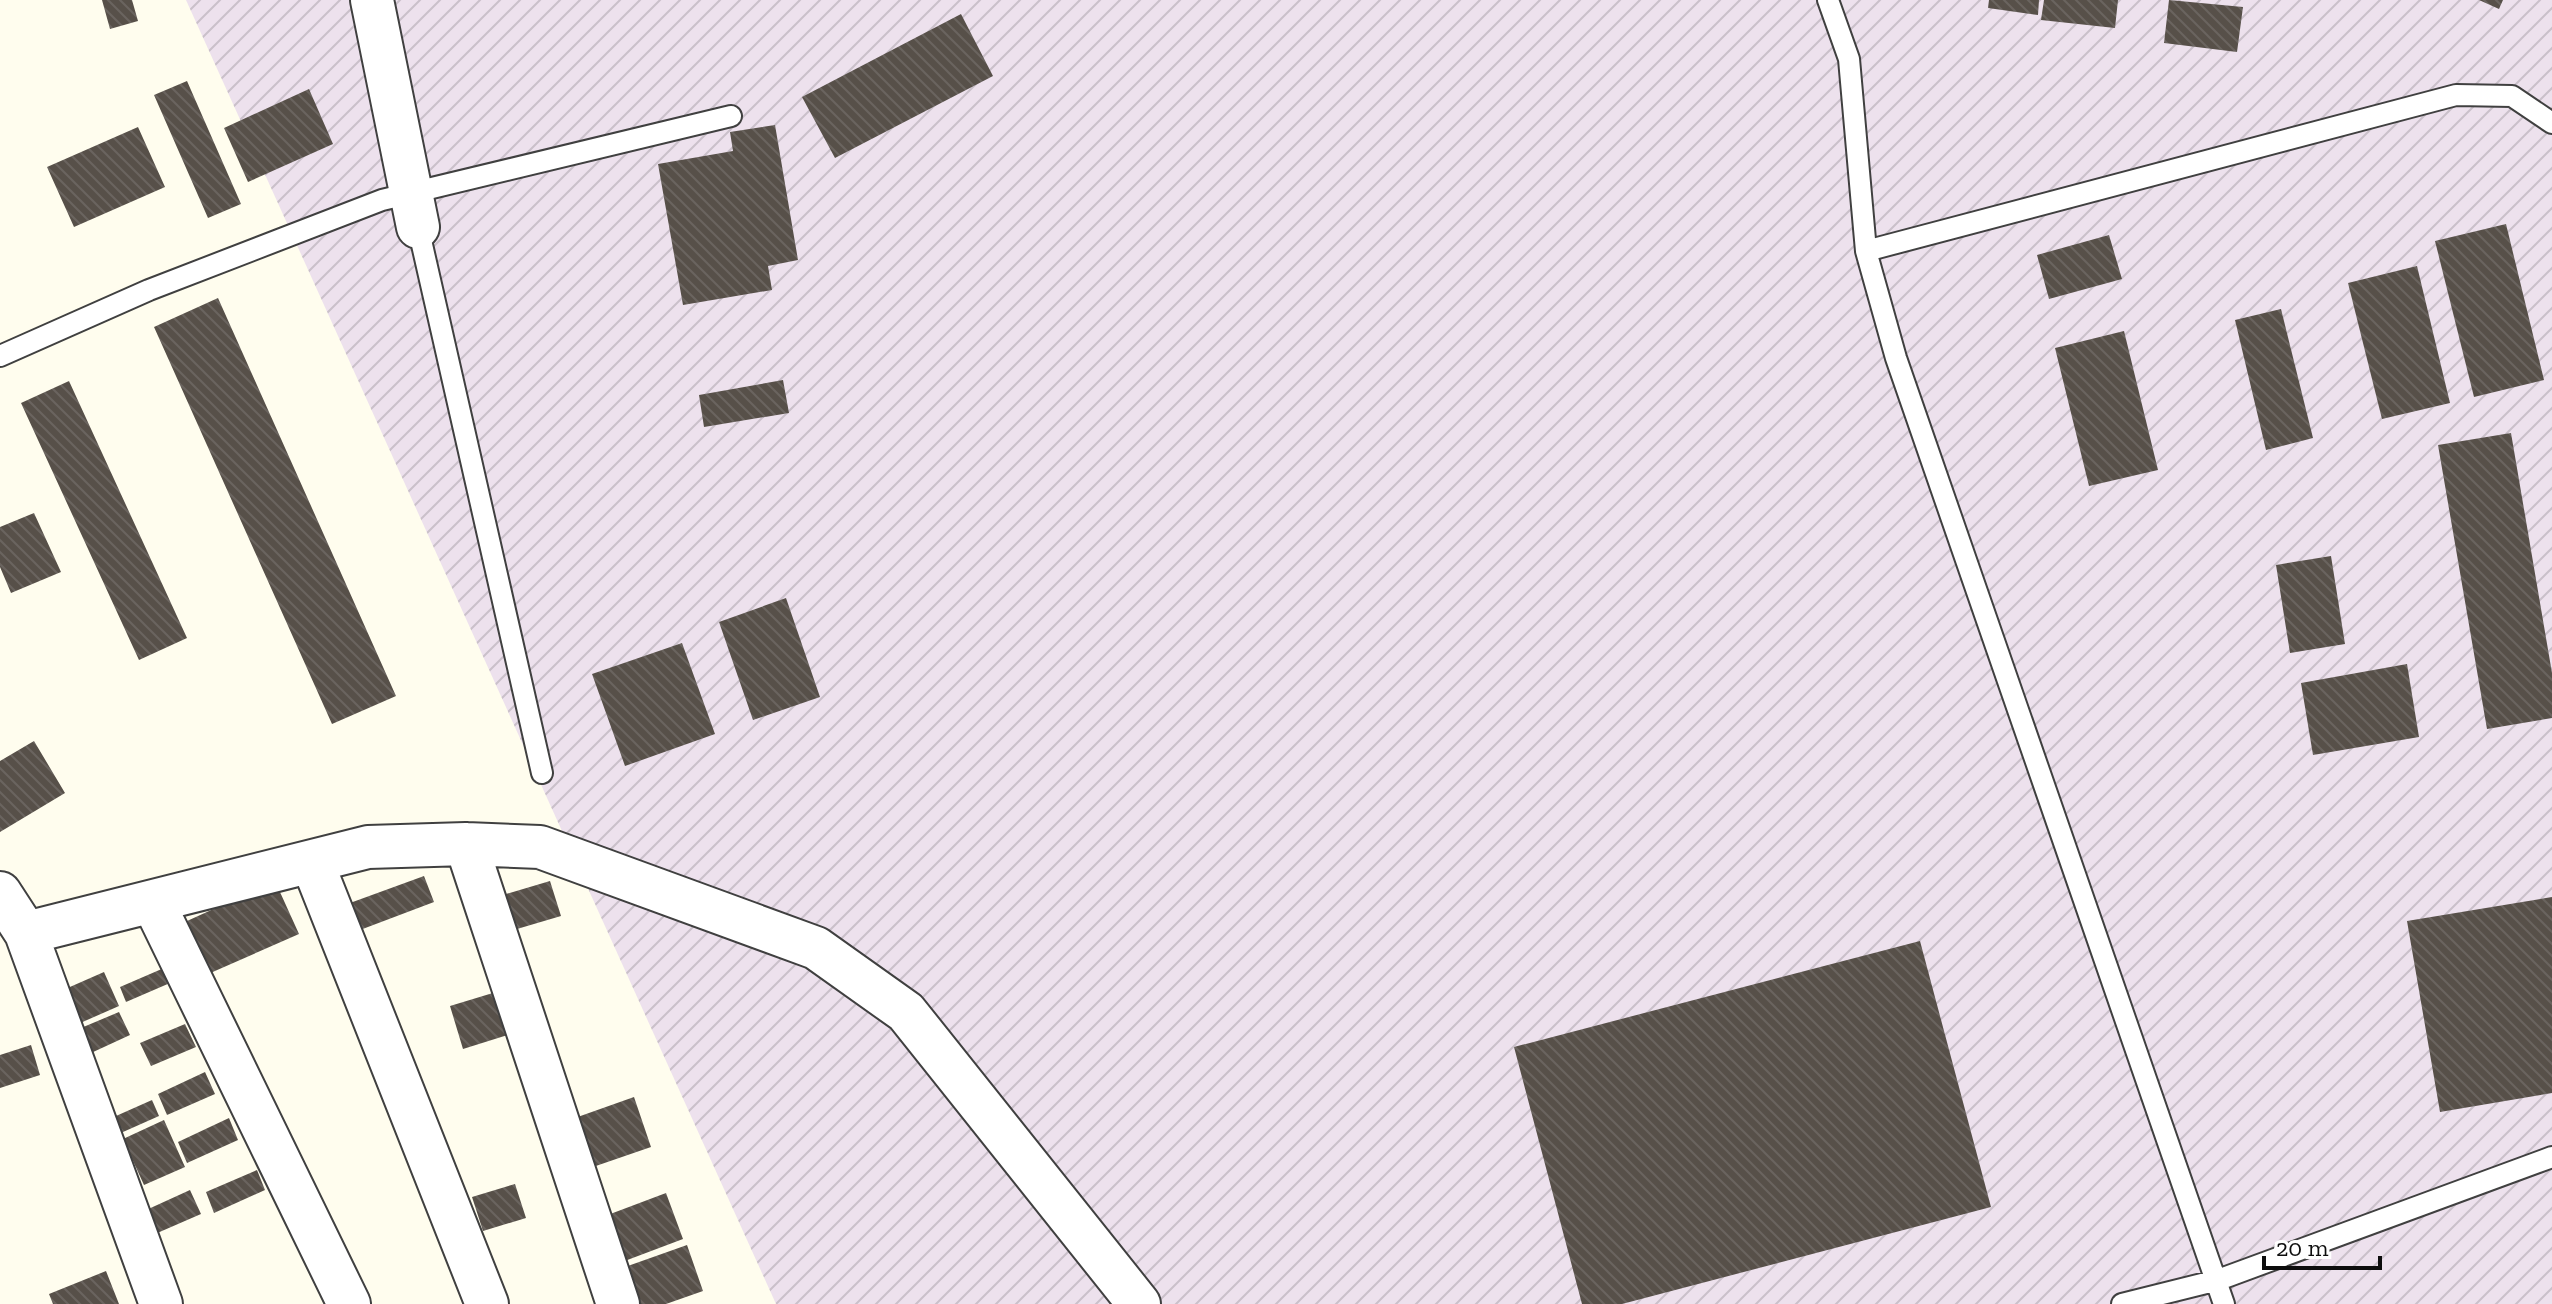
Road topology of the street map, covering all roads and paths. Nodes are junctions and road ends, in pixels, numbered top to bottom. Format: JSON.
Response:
{"nodes":[{"id":1,"x":372,"y":0,"type":"edge"},
{"id":2,"x":1828,"y":0,"type":"edge"},
{"id":3,"x":731,"y":116,"type":"dead end"},
{"id":4,"x":2552,"y":123,"type":"edge"},
{"id":5,"x":415,"y":210,"type":"junction"},
{"id":6,"x":1866,"y":251,"type":"junction"},
{"id":7,"x":0,"y":356,"type":"edge"},
{"id":8,"x":542,"y":773,"type":"dead end"},
{"id":9,"x":466,"y":844,"type":"junction"},
{"id":10,"x":312,"y":862,"type":"junction"},
{"id":11,"x":0,"y":893,"type":"edge"},
{"id":12,"x":153,"y":902,"type":"junction"},
{"id":13,"x":26,"y":933,"type":"junction"},
{"id":14,"x":2552,"y":1157,"type":"edge"},
{"id":15,"x":2218,"y":1280,"type":"junction"},
{"id":16,"x":161,"y":1304,"type":"edge"},
{"id":17,"x":349,"y":1304,"type":"edge"},
{"id":18,"x":487,"y":1304,"type":"edge"},
{"id":19,"x":618,"y":1304,"type":"edge"},
{"id":20,"x":1139,"y":1304,"type":"edge"},
{"id":21,"x":2122,"y":1304,"type":"edge"},
{"id":22,"x":2224,"y":1304,"type":"edge"}],
"edges":[{"from":1,"to":5,"type":"street"},
{"from":2,"to":6,"type":"lane"},
{"from":3,"to":5,"type":"lane"},
{"from":4,"to":6,"type":"lane"},
{"from":5,"to":7,"type":"lane"},
{"from":5,"to":8,"type":"lane"},
{"from":6,"to":15,"type":"lane"},
{"from":9,"to":10,"type":"street"},
{"from":9,"to":19,"type":"street"},
{"from":9,"to":20,"type":"street"},
{"from":10,"to":12,"type":"street"},
{"from":10,"to":18,"type":"street"},
{"from":11,"to":13,"type":"street"},
{"from":12,"to":13,"type":"street"},
{"from":12,"to":17,"type":"street"},
{"from":13,"to":16,"type":"street"},
{"from":14,"to":15,"type":"lane"},
{"from":15,"to":21,"type":"lane"},
{"from":15,"to":22,"type":"lane"}]}
